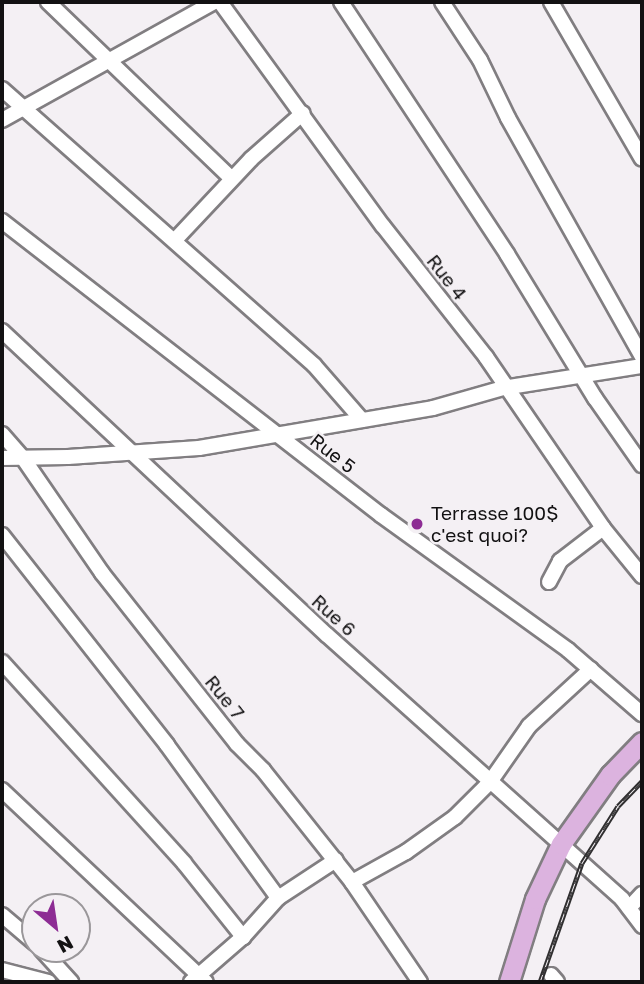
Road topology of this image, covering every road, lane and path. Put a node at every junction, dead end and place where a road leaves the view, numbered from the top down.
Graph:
1 (48, 2) edge
2 (214, 2) edge
3 (220, 2) edge
4 (341, 2) edge
5 (442, 2) edge
6 (551, 2) edge
7 (108, 59) junction
8 (2, 89) edge
9 (23, 106) junction
10 (303, 113) junction
11 (2, 120) edge
12 (642, 159) edge
13 (232, 179) junction
14 (2, 221) edge
15 (176, 240) junction
16 (2, 331) edge
17 (642, 357) edge
18 (642, 366) edge
19 (582, 377) junction
20 (505, 388) junction
21 (362, 420) junction
22 (2, 433) edge
23 (281, 436) junction
24 (132, 454) junction
25 (2, 457) edge
26 (23, 458) junction
27 (642, 465) edge
28 (603, 528) junction
29 (2, 535) edge
30 (637, 559) edge
31 (642, 576) edge
32 (549, 582) dead end
33 (2, 662) edge
34 (592, 669) junction
35 (642, 713) edge
36 (642, 741) edge
37 (490, 782) junction
38 (2, 790) edge
39 (561, 844) junction
40 (336, 860) junction
41 (352, 882) junction
42 (642, 894) edge
43 (278, 898) junction
44 (629, 908) junction
45 (2, 915) edge
46 (642, 926) edge
47 (21, 931) edge
48 (243, 937) junction
49 (54, 963) edge
50 (2, 970) edge
51 (199, 980) edge
52 (48, 982) edge
53 (71, 982) edge
54 (420, 982) edge
55 (509, 982) edge

1 - 7 street
2 - 7 street
3 - 10 street, Rue 4
4 - 19 street
5 - 17 street
6 - 12 street
7 - 9 street
7 - 13 street
8 - 9 street
9 - 11 street
9 - 15 street
10 - 13 street
10 - 20 street, Rue 4
13 - 15 street
14 - 23 street, Rue 5
15 - 21 street
16 - 24 street, Rue 6
18 - 19 street
19 - 20 street
19 - 27 street
20 - 21 street
20 - 28 street, Rue 4
21 - 23 street
22 - 26 street, Rue 7
23 - 24 street
23 - 34 street, Rue 5
24 - 26 street
24 - 37 street, Rue 6
25 - 26 street
26 - 40 street, Rue 7
28 - 30 street, Rue 4
28 - 32 street
29 - 43 street
30 - 31 street, Rue 4
33 - 48 street
34 - 35 street, Rue 5
34 - 37 street
36 - 39 main road
37 - 39 street, Rue 6
37 - 41 street
38 - 51 street
39 - 44 street, Rue 6
39 - 55 main road
40 - 41 street, Rue 7
40 - 43 street
41 - 54 street, Rue 7
42 - 44 street
43 - 48 street
44 - 46 street, Rue 6
45 - 47 street
48 - 51 street
49 - 53 street
50 - 52 street

